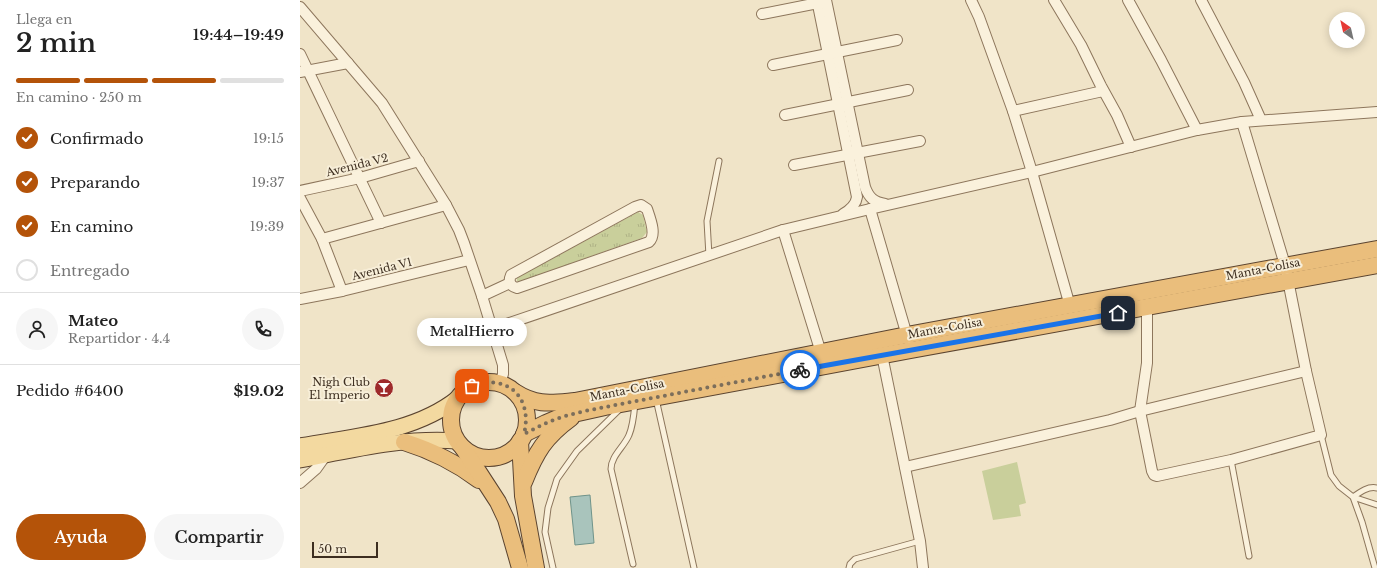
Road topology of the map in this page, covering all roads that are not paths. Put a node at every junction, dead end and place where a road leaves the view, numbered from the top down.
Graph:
1 (971, 0) edge
2 (1054, 0) edge
3 (1128, 0) edge
4 (822, 1) edge
5 (1204, 1) edge
6 (300, 7) edge
7 (762, 14) dead end
8 (897, 40) dead end
9 (833, 53) junction
10 (300, 54) edge
11 (348, 63) junction
12 (774, 65) dead end
13 (304, 71) edge
14 (908, 90) dead end
15 (1104, 91) junction
16 (843, 104) junction
17 (1013, 111) junction
18 (1377, 112) edge
19 (785, 115) dead end
20 (1261, 120) junction
21 (1242, 122) junction
22 (1197, 130) junction
23 (920, 141) dead end
24 (1131, 147) junction
25 (853, 154) junction
26 (419, 160) junction
27 (719, 161) dead end
28 (794, 165) dead end
29 (1032, 172) junction
30 (360, 178) junction
31 (860, 186) junction
32 (300, 191) edge
33 (300, 198) edge
34 (888, 204) junction
35 (446, 205) junction
36 (870, 209) junction
37 (842, 216) junction
38 (382, 223) junction
39 (783, 230) junction
40 (322, 239) junction
41 (1377, 249) edge
42 (709, 256) junction
43 (469, 260) junction
44 (1284, 265) junction
45 (1377, 265) edge
46 (1288, 282) junction
47 (510, 283) junction
48 (1182, 284) junction
49 (342, 291) junction
50 (482, 296) junction
51 (300, 299) edge
52 (1185, 301) junction
53 (1070, 306) junction
54 (1148, 308) junction
55 (492, 329) junction
56 (909, 342) junction
57 (882, 355) junction
58 (823, 359) junction
59 (1306, 371) junction
60 (500, 383) junction
61 (515, 392) junction
62 (458, 398) junction
63 (655, 398) junction
64 (631, 402) junction
65 (1140, 411) junction
66 (578, 413) junction
67 (1321, 435) junction
68 (522, 438) junction
69 (404, 442) junction
70 (459, 444) junction
71 (300, 446) edge
72 (326, 455) junction
73 (300, 460) edge
74 (1231, 460) junction
75 (905, 467) junction
76 (300, 483) edge
77 (487, 486) junction
78 (522, 487) junction
79 (1377, 488) edge
80 (1353, 497) junction
81 (1377, 505) edge
82 (920, 541) junction
83 (1249, 556) dead end
84 (633, 564) dead end
85 (520, 568) edge
86 (536, 568) edge
87 (553, 568) edge
88 (694, 568) edge
89 (849, 568) edge
90 (924, 568) edge
91 (1375, 568) edge

1 - 17 street
2 - 15 street
3 - 22 street
4 - 7 street
4 - 9 street
5 - 20 street
6 - 11 street
8 - 9 street
9 - 12 street
9 - 16 street
10 - 13 street
11 - 13 street
11 - 26 street
13 - 30 street
14 - 16 street
15 - 17 street
15 - 24 street
16 - 19 street
16 - 25 street
17 - 29 street
18 - 20 street
20 - 21 street
21 - 22 street
21 - 44 street
22 - 24 street
23 - 25 street
24 - 29 street
25 - 28 street
25 - 31 street
26 - 30 street, Avenida V2
26 - 35 street
27 - 42 lane
29 - 34 street
29 - 53 street
30 - 32 street, Avenida V2
30 - 38 street
31 - 34 street
31 - 37 street
33 - 40 street
34 - 36 street
35 - 38 street
35 - 43 street
36 - 37 street
36 - 56 street
37 - 39 street
38 - 40 street
39 - 42 street
39 - 58 street
40 - 49 street
41 - 44 highway, Manta-Colisa
42 - 55 street
43 - 49 street, Avenida V1
43 - 50 street
44 - 46 street
44 - 48 highway, Manta-Colisa
45 - 46 highway, Manta-Colisa
46 - 52 highway, Manta-Colisa
46 - 59 street
47 - 47 street
47 - 50 street
48 - 52 highway
48 - 53 highway, Manta-Colisa
49 - 51 street, Avenida V1
50 - 55 street
52 - 54 highway, Manta-Colisa
53 - 56 highway, Manta-Colisa
54 - 56 highway, Manta-Colisa
54 - 65 street
55 - 60 street
56 - 57 highway, Manta-Colisa
56 - 58 highway, Manta-Colisa
57 - 58 highway, Manta-Colisa
57 - 75 street
58 - 61 highway, Manta-Colisa
58 - 63 highway, Manta-Colisa
59 - 65 street
59 - 67 street
60 - 61 highway
60 - 62 highway
61 - 68 highway
62 - 70 highway
62 - 71 main road
63 - 64 highway, Manta-Colisa
63 - 88 lane
64 - 66 highway, Manta-Colisa
64 - 84 lane
64 - 87 lane
65 - 74 street
65 - 75 street
66 - 68 highway, Manta-Colisa
66 - 78 highway
67 - 74 street
67 - 80 lane
68 - 70 highway
68 - 78 highway
69 - 70 main road
69 - 72 main road
69 - 77 highway
70 - 77 highway
72 - 73 main road
72 - 76 street
74 - 83 lane
75 - 82 street
77 - 85 highway
78 - 86 highway
79 - 80 lane
80 - 81 lane
80 - 91 lane
82 - 89 lane
82 - 90 street

